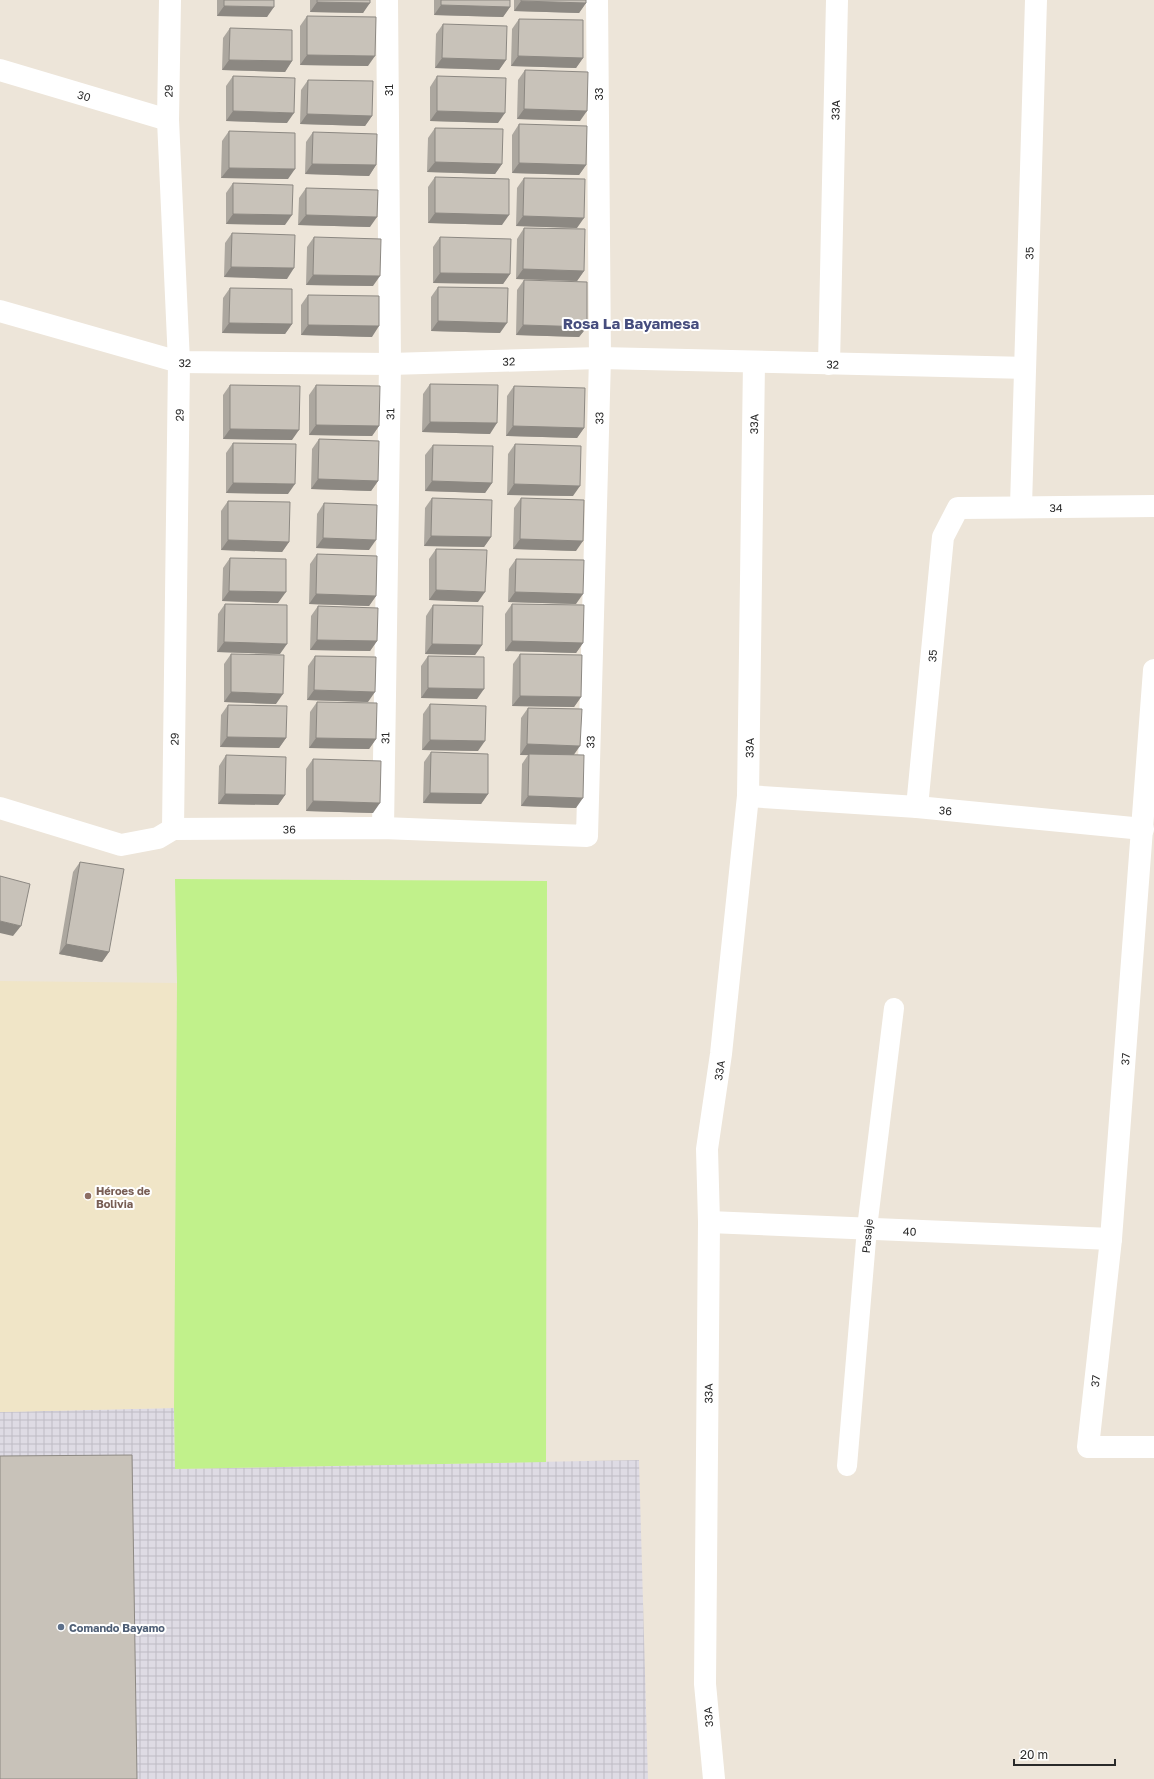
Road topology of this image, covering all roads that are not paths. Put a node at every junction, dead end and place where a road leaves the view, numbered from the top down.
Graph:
1 (170, 0) edge
2 (387, 0) edge
3 (597, 0) edge
4 (837, 0) edge
5 (1036, 0) edge
6 (0, 70) edge
7 (168, 120) junction
8 (0, 311) edge
9 (600, 358) junction
10 (179, 362) junction
11 (754, 362) junction
12 (390, 364) junction
13 (829, 364) junction
14 (1024, 368) junction
15 (1021, 506) junction
16 (1154, 506) edge
17 (958, 508) joint
18 (1154, 670) edge
19 (748, 796) junction
20 (917, 807) junction
21 (0, 808) edge
22 (383, 828) junction
23 (173, 829) junction
24 (1143, 829) junction
25 (586, 836) joint
26 (894, 1008) dead end
27 (709, 1222) junction
28 (867, 1228) junction
29 (1111, 1239) junction
30 (1154, 1447) edge
31 (847, 1466) dead end
32 (714, 1779) edge

1 - 7 street, 29
2 - 12 street, 31
3 - 9 street, 33
4 - 13 street, 33A
5 - 14 street, 35
6 - 7 street, 30
7 - 10 street, 29
8 - 10 street, 32
9 - 11 street, 32
9 - 12 street, 32
9 - 25 street, 33
10 - 12 street, 32
10 - 23 street, 29
11 - 13 street, 32
11 - 19 street, 33A
12 - 22 street, 31
13 - 14 street, 32
14 - 15 street, 35
15 - 16 street, 34
15 - 17 street, 34
17 - 20 street, 35
18 - 24 street, 37
19 - 20 street, 36
19 - 27 street, 33A
20 - 24 street, 36
21 - 23 street, 36
22 - 23 street, 36
22 - 25 street, 36
24 - 29 street, 37
26 - 28 lane, Pasaje
27 - 28 street, 40
27 - 32 street, 33A
28 - 29 street, 40
28 - 31 lane, Pasaje
29 - 30 street, 37

